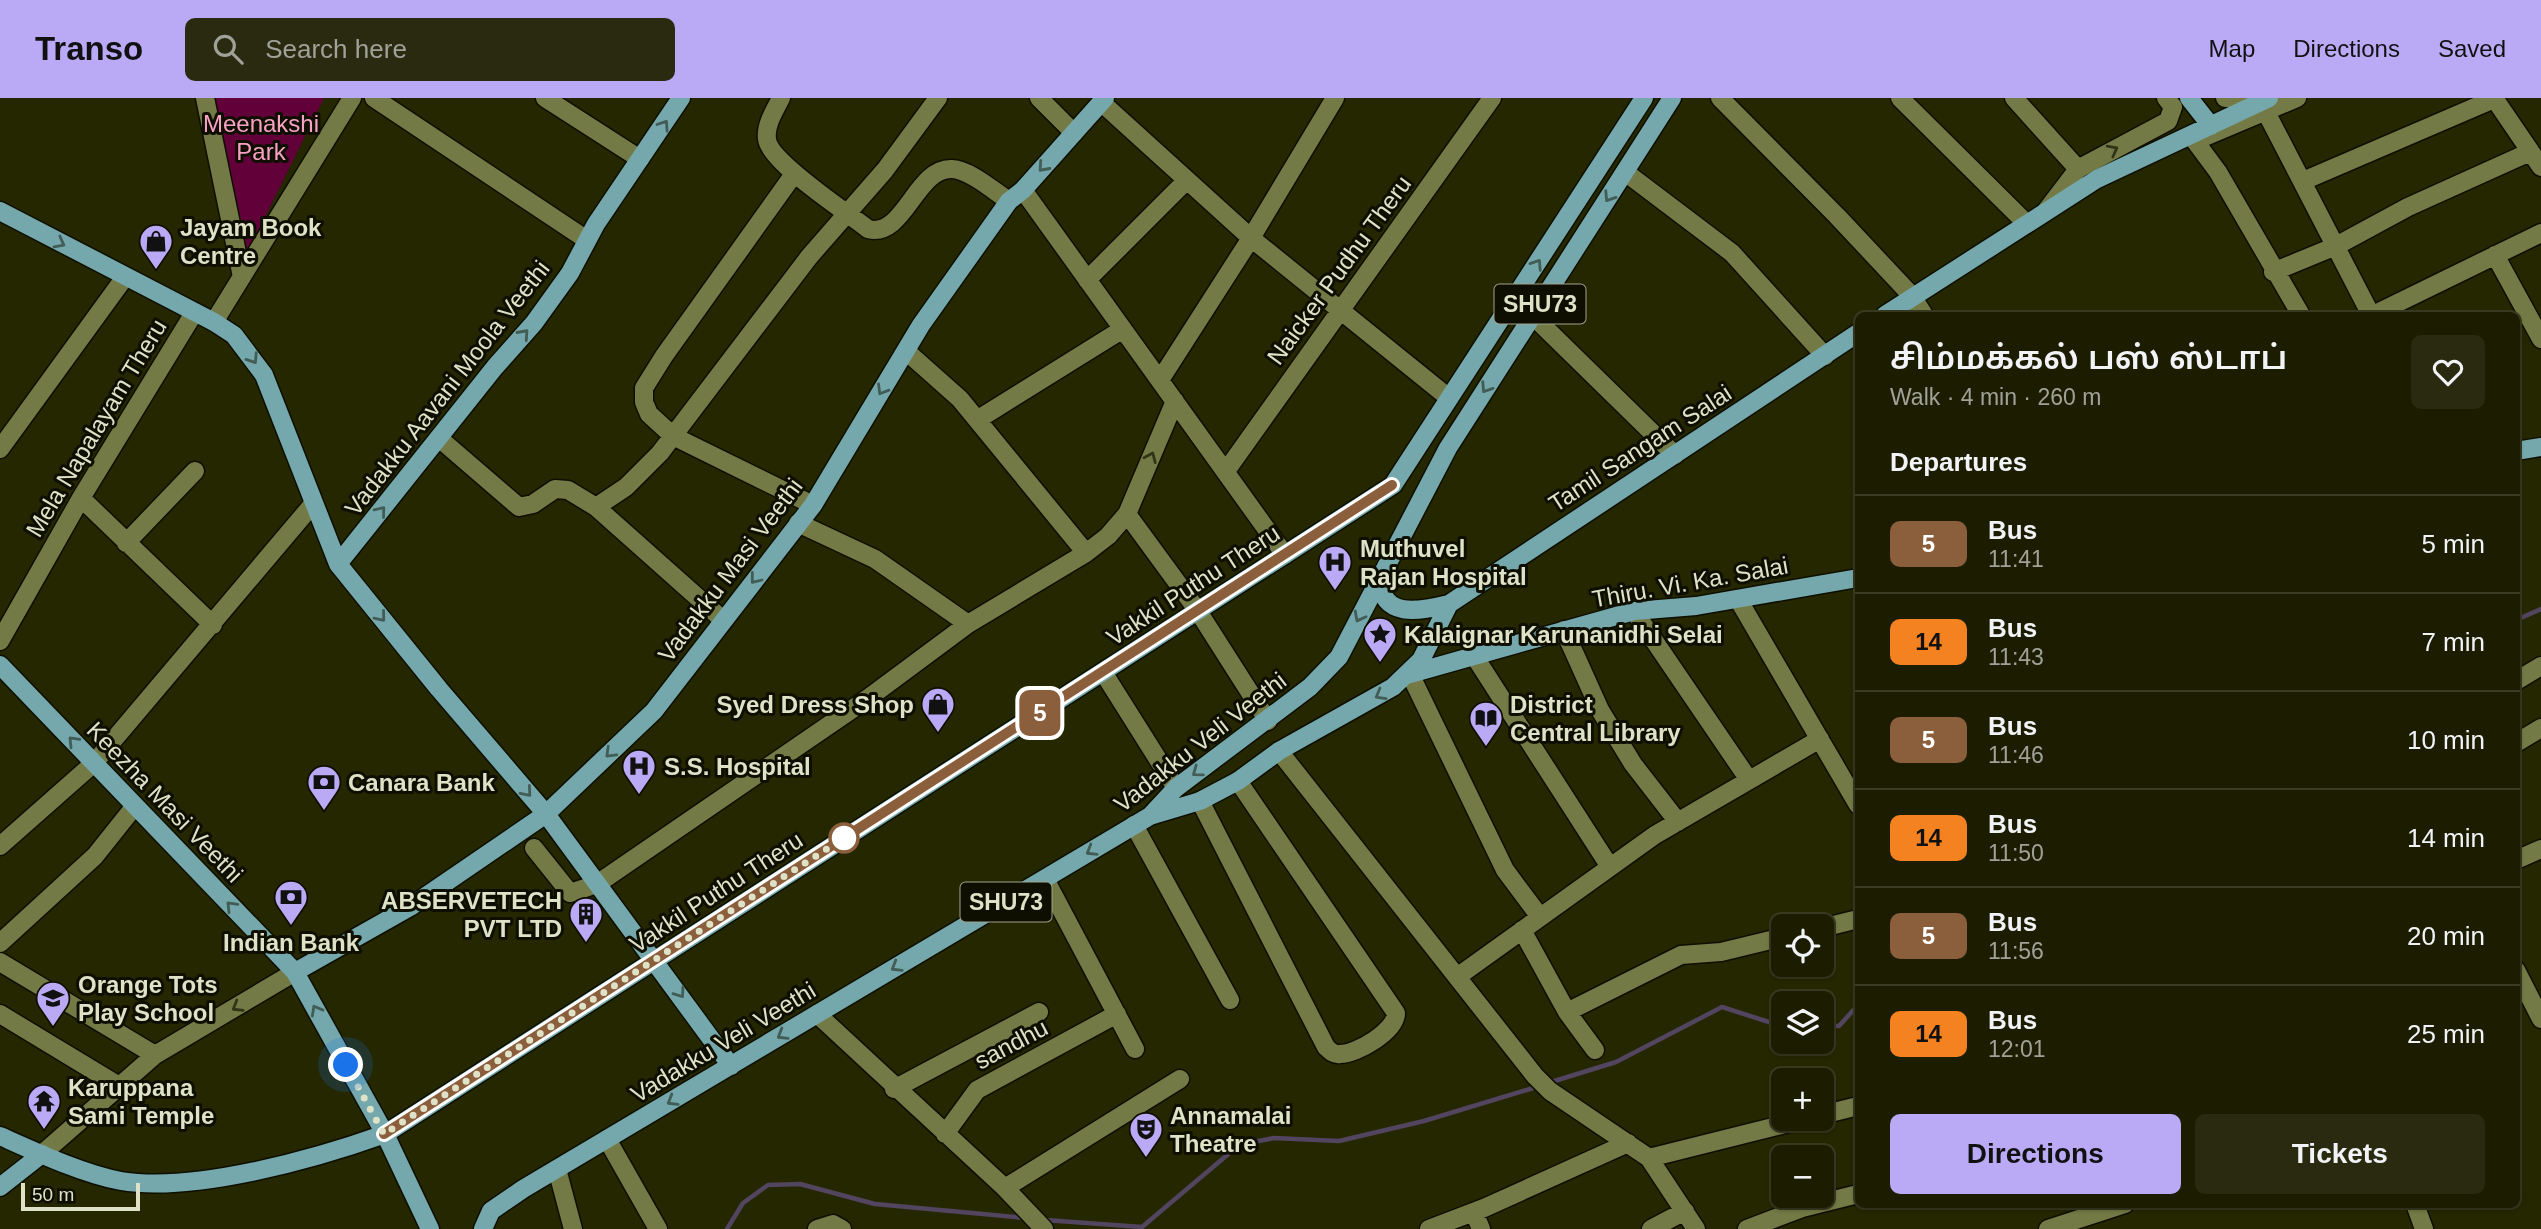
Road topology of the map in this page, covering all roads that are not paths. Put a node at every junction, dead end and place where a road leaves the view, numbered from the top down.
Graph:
1 (205, 98) edge
2 (352, 98) edge
3 (374, 98) edge
4 (545, 98) edge
5 (681, 98) edge
6 (781, 98) edge
7 (938, 98) edge
8 (1039, 98) edge
9 (1335, 98) edge
10 (1492, 98) edge
11 (1644, 98) edge
12 (1672, 98) edge
13 (1720, 98) edge
14 (1900, 98) edge
15 (2014, 98) edge
16 (2166, 98) edge
17 (2189, 98) edge
18 (2225, 98) edge
19 (2239, 98) edge
20 (2297, 98) edge
21 (2494, 98) edge
22 (1103, 100) edge
23 (2268, 105) edge
24 (2211, 126) junction
25 (1074, 133) junction
26 (2530, 152) junction
27 (640, 159) junction
28 (2541, 167) edge
29 (2078, 169) junction
30 (1625, 172) junction
31 (794, 174) junction
32 (1187, 180) junction
33 (2303, 181) junction
34 (1016, 196) junction
35 (0, 211) edge
36 (2046, 211) junction
37 (847, 212) junction
38 (2027, 223) junction
39 (2541, 233) edge
40 (1251, 238) junction
41 (587, 240) junction
42 (2336, 246) junction
43 (2495, 255) junction
44 (2273, 272) junction
45 (125, 277) junction
46 (242, 277) junction
47 (1087, 280) junction
48 (1912, 296) junction
49 (1340, 312) junction
50 (1889, 312) edge
51 (1922, 312) edge
52 (2299, 312) edge
53 (2370, 312) edge
54 (2378, 312) edge
55 (194, 313) junction
56 (1532, 316) junction
57 (214, 322) junction
58 (1123, 329) junction
59 (1855, 335) edge
60 (2541, 338) edge
61 (906, 351) junction
62 (1825, 356) junction
63 (1160, 380) junction
64 (1449, 398) junction
65 (1175, 401) junction
66 (977, 419) junction
67 (673, 436) junction
68 (440, 439) junction
69 (2541, 447) edge
70 (0, 449) edge
71 (2520, 450) edge
72 (1675, 455) junction
73 (194, 471) dead end
74 (1226, 471) junction
75 (1392, 485) junction
76 (81, 498) junction
77 (313, 504) junction
78 (813, 505) junction
79 (596, 507) junction
80 (1413, 513) junction
81 (1127, 514) junction
82 (798, 523) junction
83 (126, 543) junction
84 (1086, 554) junction
85 (1285, 555) junction
86 (338, 564) junction
87 (1380, 577) junction
88 (1855, 579) edge
89 (1738, 599) junction
90 (1449, 604) junction
91 (1198, 611) junction
92 (1634, 611) junction
93 (723, 620) junction
94 (968, 624) junction
95 (214, 625) junction
96 (1564, 630) junction
97 (0, 641) edge
98 (1473, 654) junction
99 (0, 664) edge
100 (2541, 666) edge
101 (1103, 672) junction
102 (1410, 674) junction
103 (2520, 679) edge
104 (1268, 721) junction
105 (2541, 728) edge
106 (1820, 738) junction
107 (2520, 741) edge
108 (1279, 751) junction
109 (94, 762) junction
110 (1749, 780) junction
111 (1238, 781) junction
112 (1176, 788) junction
113 (1855, 800) edge
114 (1200, 801) junction
115 (134, 807) junction
116 (546, 814) junction
117 (1150, 816) junction
118 (1678, 822) junction
119 (1134, 825) junction
120 (0, 846) edge
121 (534, 848) dead end
122 (2541, 849) edge
123 (2520, 858) edge
124 (1610, 867) junction
125 (1045, 879) junction
126 (597, 884) junction
127 (1540, 917) junction
128 (1854, 920) dead end
129 (1834, 925) edge
130 (1522, 930) junction
131 (1771, 940) edge
132 (0, 943) edge
133 (656, 960) junction
134 (0, 962) edge
135 (295, 972) junction
136 (1457, 976) junction
137 (2520, 978) edge
138 (1230, 1000) dead end
139 (1039, 1012) dead end
140 (1567, 1012) junction
141 (0, 1014) edge
142 (817, 1014) junction
143 (1117, 1014) junction
144 (2541, 1019) edge
145 (1135, 1049) dead end
146 (1595, 1050) dead end
147 (155, 1055) junction
148 (731, 1066) junction
149 (1180, 1079) dead end
150 (119, 1086) junction
151 (894, 1088) junction
152 (1855, 1107) edge
153 (1834, 1112) edge
154 (1771, 1128) edge
155 (384, 1134) junction
156 (945, 1134) junction
157 (0, 1136) edge
158 (607, 1139) junction
159 (1628, 1143) junction
160 (42, 1154) junction
161 (1649, 1158) junction
162 (557, 1169) junction
163 (0, 1187) edge
164 (1005, 1188) junction
165 (1855, 1195) edge
166 (2113, 1208) edge
167 (2416, 1208) edge
168 (1685, 1211) junction
169 (1477, 1221) edge
170 (426, 1225) edge
171 (483, 1229) edge
172 (573, 1229) edge
173 (659, 1229) edge
174 (817, 1229) edge
175 (842, 1229) edge
176 (1044, 1229) edge
177 (1429, 1229) edge
178 (1651, 1229) edge
179 (1696, 1229) edge
180 (1748, 1229) edge
181 (2048, 1229) edge
182 (2424, 1229) edge

1 - 46 street
2 - 46 street
3 - 41 street
4 - 27 street
27 -> 5 main road, Vadakku Aavani Moola Veethi
6 - 31 street
7 - 37 street
8 - 25 street
9 - 40 street
10 - 49 street, Naicker Pudhu Theru
64 -> 11 main road, SHU73
12 - 30 main road, Vadakku Veli Veethi / SHU73
13 - 48 street
14 - 38 street
15 - 29 street
29 -> 16 street
17 - 24 main road
18 - 19 street
20 - 23 street
21 - 26 street
21 - 33 street
22 - 25 main road, Vadakku Masi Veethi
22 - 32 street
23 - 24 main road
23 - 33 street
23 - 44 street
24 - 36 main road
25 -> 34 main road, Vadakku Masi Veethi
26 - 28 street
26 - 42 street
27 - 41 main road, Vadakku Aavani Moola Veethi
29 - 36 street
30 -> 56 main road, Vadakku Veli Veethi / SHU73
30 - 62 street
31 - 37 street
31 - 67 street
32 - 40 street
32 - 47 street
33 - 42 street
34 - 37 street
34 - 47 street
34 - 61 main road, Vadakku Masi Veethi
35 -> 45 main road
36 - 38 main road
37 - 67 street
38 - 48 main road
39 - 43 street
40 - 49 street
40 - 63 street
68 -> 41 main road, Vadakku Aavani Moola Veethi
42 - 44 street
42 - 53 street
43 - 54 street
43 - 60 street
44 - 52 street
45 - 55 main road
45 - 70 street
46 - 57 street
47 - 58 street
48 - 50 main road
48 - 51 street
49 - 64 street
49 - 74 street, Naicker Pudhu Theru
55 - 57 main road
55 - 76 street, Mela Napalayam Theru
56 - 72 street
56 -> 80 main road, Vadakku Veli Veethi / SHU73
57 -> 77 main road
58 - 63 street
58 - 66 street
59 - 62 main road, Tamil Sangam Salai
61 - 66 street
61 -> 78 main road, Vadakku Masi Veethi
62 - 72 main road, Tamil Sangam Salai
63 - 65 street
64 - 75 main road, SHU73
65 - 74 street
81 -> 65 street
66 - 84 street
67 - 78 street
67 - 79 street
68 - 79 street
86 -> 68 main road, Vadakku Aavani Moola Veethi
69 - 71 main road
72 - 90 main road, Tamil Sangam Salai
73 - 83 street
74 - 85 street
75 - 80 main road
75 - 85 main road, Vakkil Puthu Theru
76 - 83 street
76 - 97 street, Mela Napalayam Theru
77 - 86 main road
77 - 95 street
78 - 82 main road, Vadakku Masi Veethi
79 - 93 street
80 - 87 main road, Vadakku Veli Veethi / SHU73
81 - 84 street
81 - 91 street
82 -> 93 main road, Vadakku Masi Veethi
82 - 94 street
83 - 95 street
84 - 94 street
85 - 91 main road, Vakkil Puthu Theru
86 -> 116 main road
87 - 90 main road
87 -> 104 main road, Vadakku Veli Veethi / SHU73
88 - 89 main road, Thiru. Vi. Ka. Salai
89 - 92 main road, Thiru. Vi. Ka. Salai
89 - 106 street
90 - 102 main road
91 - 101 main road, Vakkil Puthu Theru
91 - 104 street
92 - 96 main road, Thiru. Vi. Ka. Salai
92 - 110 street
93 -> 116 main road, Vadakku Masi Veethi
94 - 126 street
95 - 109 street
96 - 98 main road, Thiru. Vi. Ka. Salai
96 - 118 street
98 - 102 main road, Thiru. Vi. Ka. Salai
98 - 124 street
109 -> 99 main road, Keezha Masi Veethi
100 - 103 street
101 - 112 street
101 - 133 main road, Vakkil Puthu Theru
102 -> 108 main road
102 - 127 street
104 -> 112 main road, Vadakku Veli Veethi / SHU73
105 - 107 street
106 - 110 street
106 - 113 street
108 - 111 main road
108 - 136 street
109 - 115 main road, Keezha Masi Veethi
109 - 120 street
110 - 118 street
111 - 114 main road
111 - 114 street
112 - 117 main road, Vadakku Veli Veethi / SHU73
114 - 117 main road
115 - 132 street
135 -> 115 main road, Keezha Masi Veethi
116 - 126 main road
116 - 135 main road, Vadakku Masi Veethi
117 - 119 main road, Vadakku Veli Veethi / SHU73
118 - 124 street
119 -> 125 main road, Vadakku Veli Veethi / SHU73
119 - 138 street
121 - 126 street
122 - 123 street
124 - 127 street
125 -> 142 main road, Vadakku Veli Veethi / SHU73
125 - 143 street
126 - 133 main road
127 - 130 street
128 - 129 street
130 - 136 street
130 - 140 street
131 - 140 street
133 -> 148 main road
133 - 155 main road, Vakkil Puthu Theru
134 - 147 street
135 -> 147 street
155 -> 135 main road, Keezha Masi Veethi
136 - 159 street
137 - 144 street
139 - 151 street
140 - 146 street
141 - 150 street
142 -> 148 main road, Vadakku Veli Veethi / SHU73
142 - 151 street
143 - 145 street
143 - 156 street, sandhu
147 - 150 street
148 -> 158 main road, Vadakku Veli Veethi / SHU73
149 - 164 street
150 - 160 street
151 - 156 street
152 - 153 street
154 - 161 street
155 - 160 main road, Vakkil Puthu Theru
155 - 170 main road, Keezha Masi Veethi
156 - 164 street
157 - 160 main road, Vakkil Puthu Theru
158 - 162 main road, Vadakku Veli Veethi / SHU73
158 - 173 street
159 - 161 street
159 - 169 street
160 - 163 main road
161 - 168 street
162 - 171 main road, Vadakku Veli Veethi / SHU73
162 - 172 street
164 - 176 street
165 - 180 street
166 - 181 street
167 - 182 street
168 - 178 street
168 - 179 street
169 - 177 street
174 - 175 street

